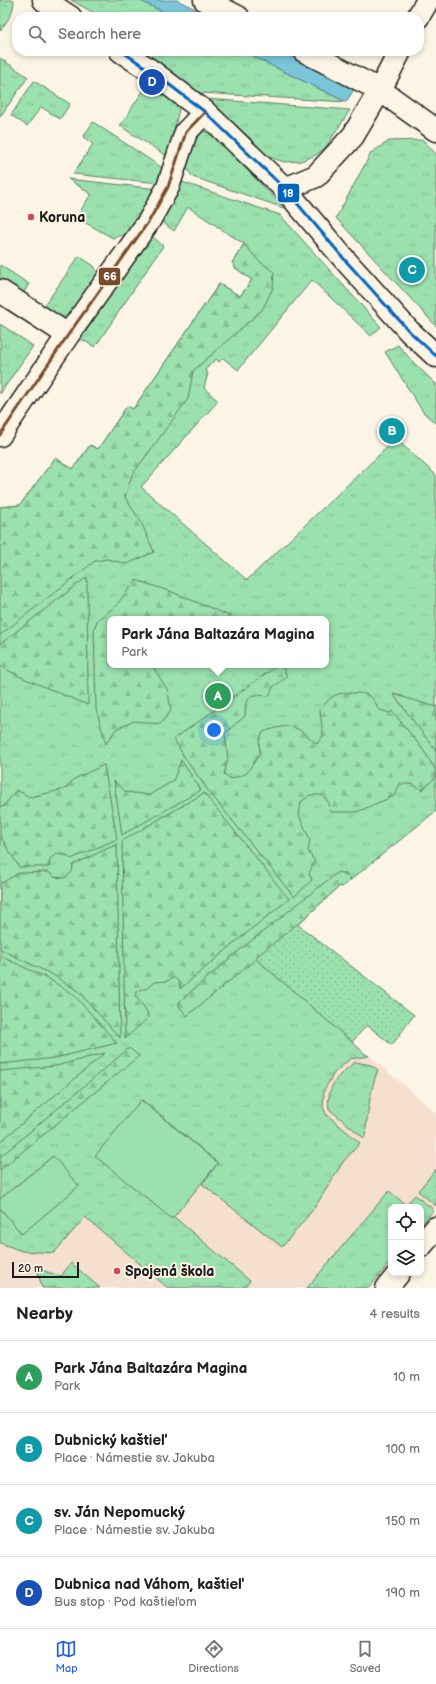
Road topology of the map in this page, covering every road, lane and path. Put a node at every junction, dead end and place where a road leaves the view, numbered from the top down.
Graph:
1 (44, 0) edge
2 (205, 0) edge
3 (428, 0) edge
4 (62, 12) edge
5 (228, 12) edge
6 (421, 12) edge
7 (128, 56) edge
8 (314, 56) edge
9 (397, 56) edge
10 (380, 90) junction
11 (205, 112) junction
12 (436, 130) edge
13 (285, 189) junction
14 (0, 290) edge
15 (68, 335) junction
16 (436, 356) edge
17 (0, 436) edge
18 (436, 1228) edge
19 (424, 1242) edge
20 (397, 1276) edge
21 (387, 1288) edge

1 - 4 street
2 - 5 street
3 - 6 street
7 - 11 street
8 - 10 street
9 - 10 street
10 - 12 street
10 - 13 street
11 - 13 street
11 - 15 street
13 - 16 street
14 - 15 street
15 - 17 street
18 - 19 street
20 - 21 street

